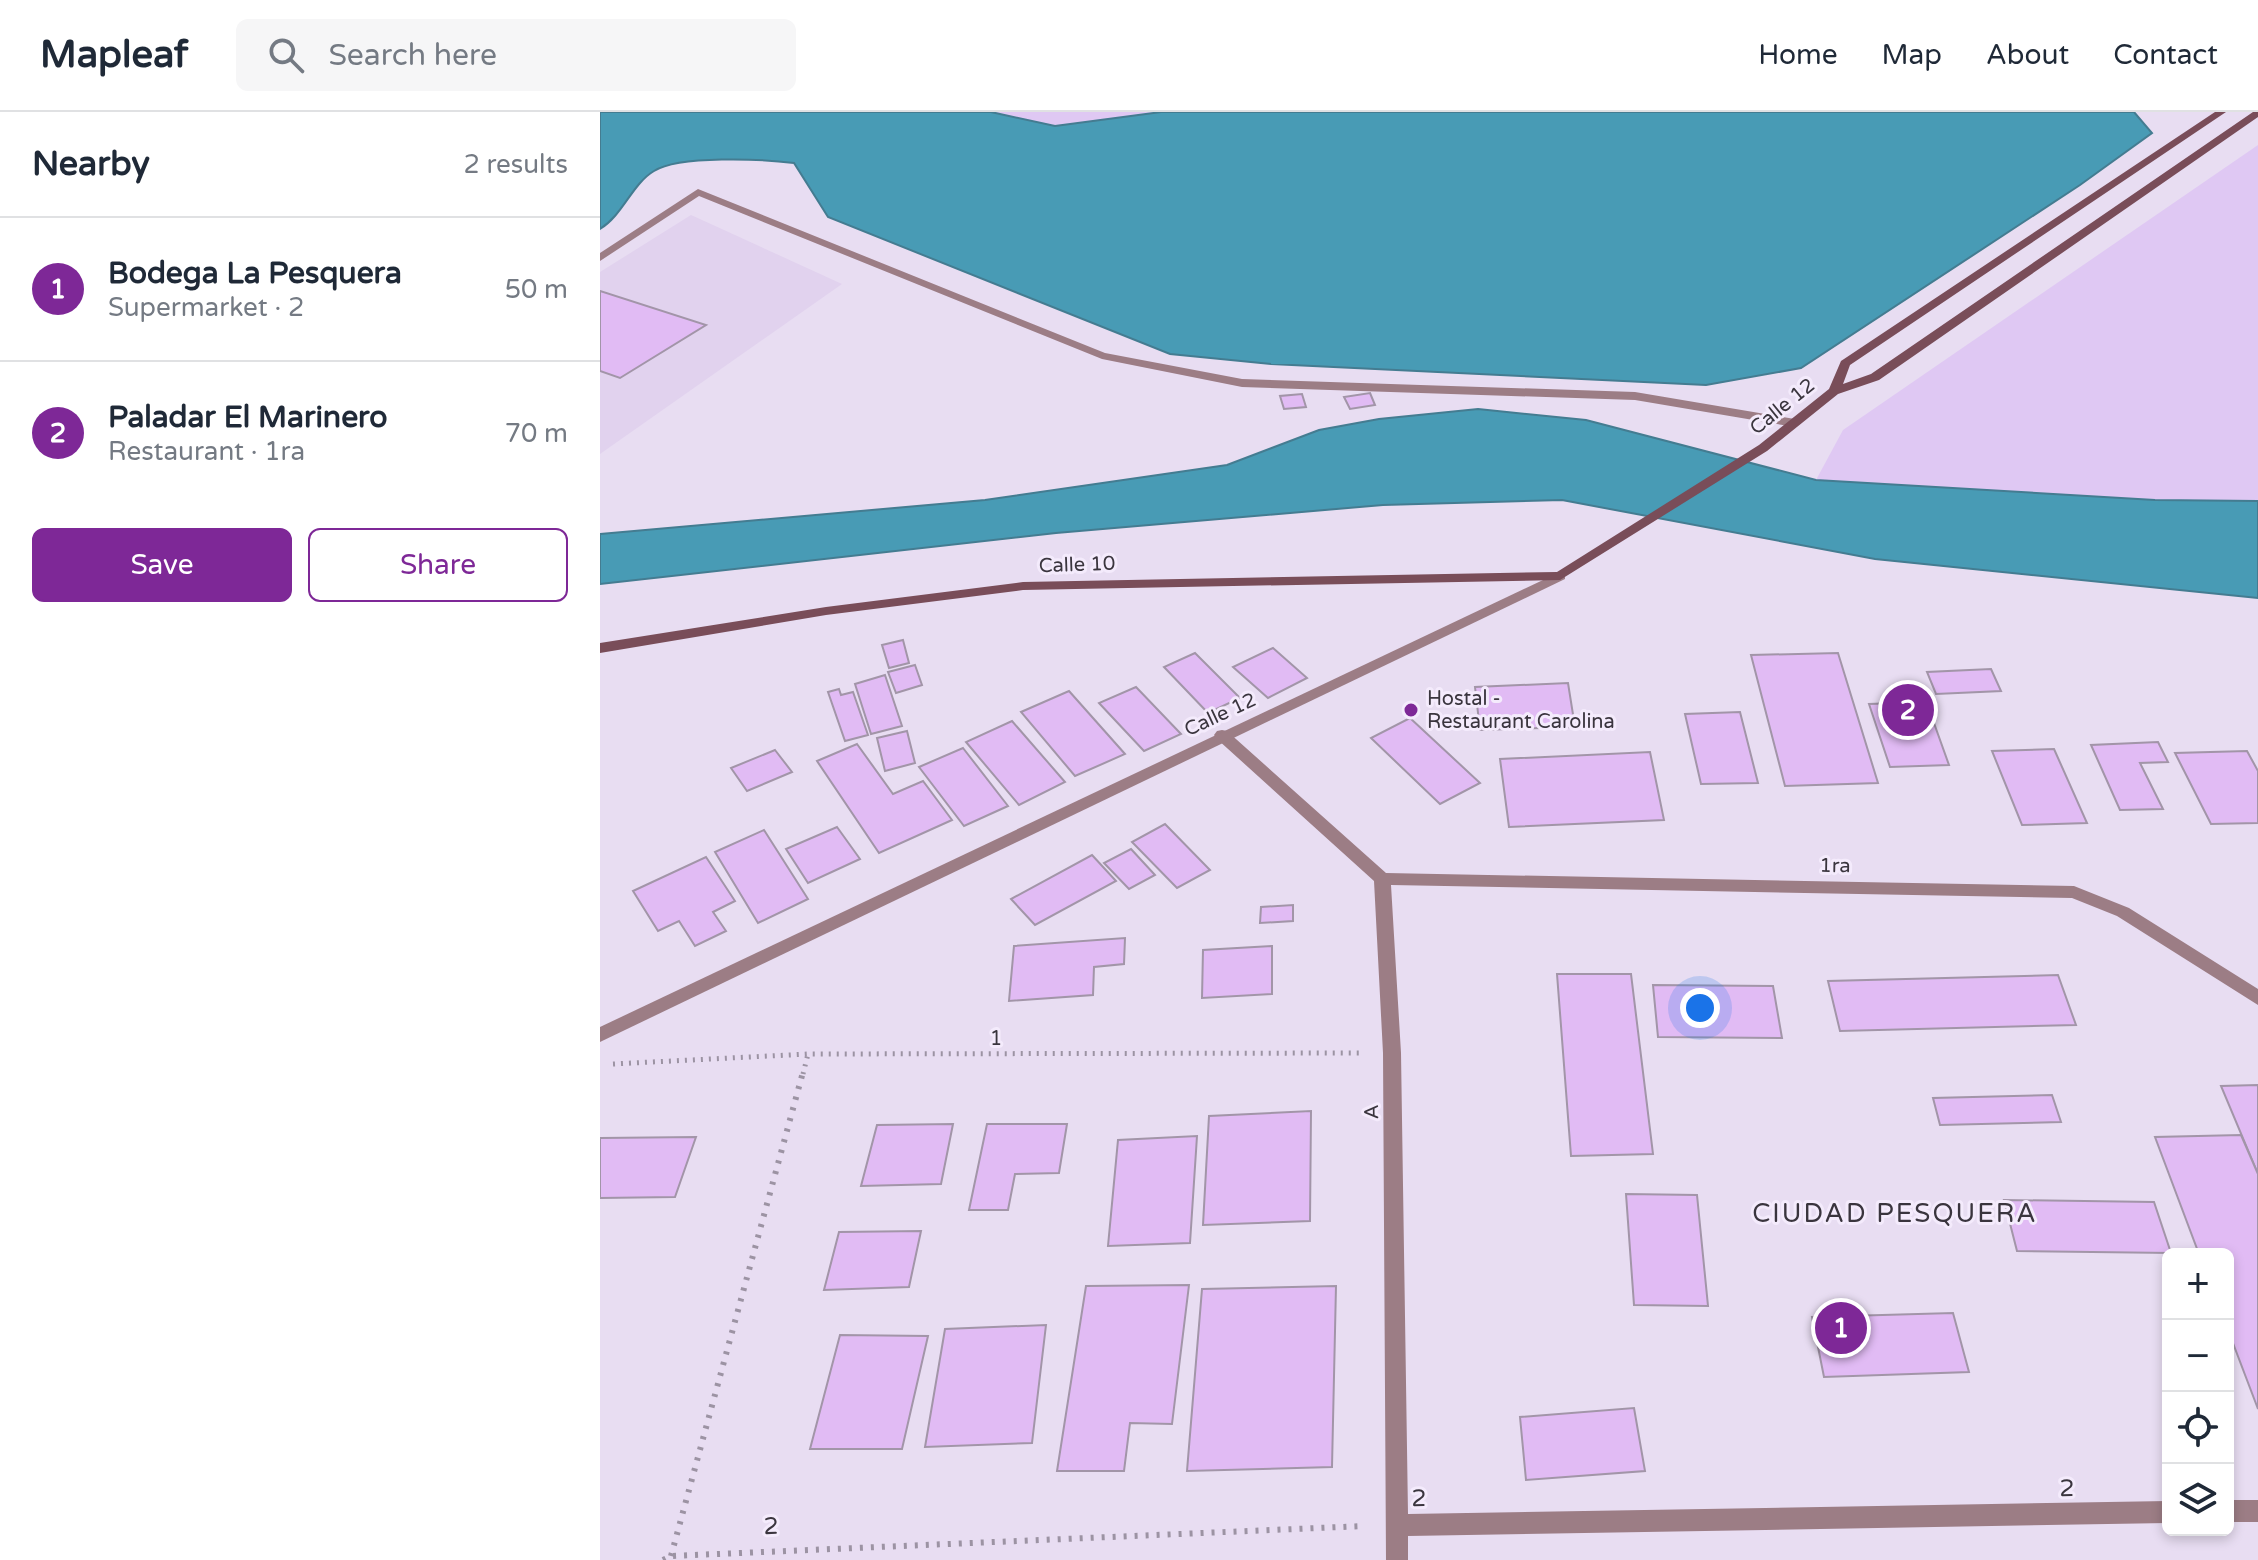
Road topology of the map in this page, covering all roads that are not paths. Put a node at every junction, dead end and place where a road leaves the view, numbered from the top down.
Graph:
1 (2221, 112) edge
2 (2258, 113) edge
3 (600, 258) edge
4 (1834, 391) junction
5 (1795, 423) junction
6 (1560, 576) junction
7 (600, 648) edge
8 (1222, 735) junction
9 (1382, 879) junction
10 (2258, 998) edge
11 (600, 1035) edge
12 (2234, 1511) edge
13 (2258, 1511) edge
14 (2162, 1512) edge
15 (1397, 1525) junction
16 (1397, 1560) edge

1 - 4 main road, Calle 12
2 - 4 main road, Calle 12
3 - 5 street
4 - 5 main road, Calle 12
5 - 6 main road, Calle 12
6 - 7 main road, Calle 10
6 - 8 street, Calle 12
8 - 9 street
8 - 11 street, Calle 12
9 - 10 street, 1ra
9 - 15 street, A
12 - 13 street
14 - 15 street, 2
15 - 16 street, A

